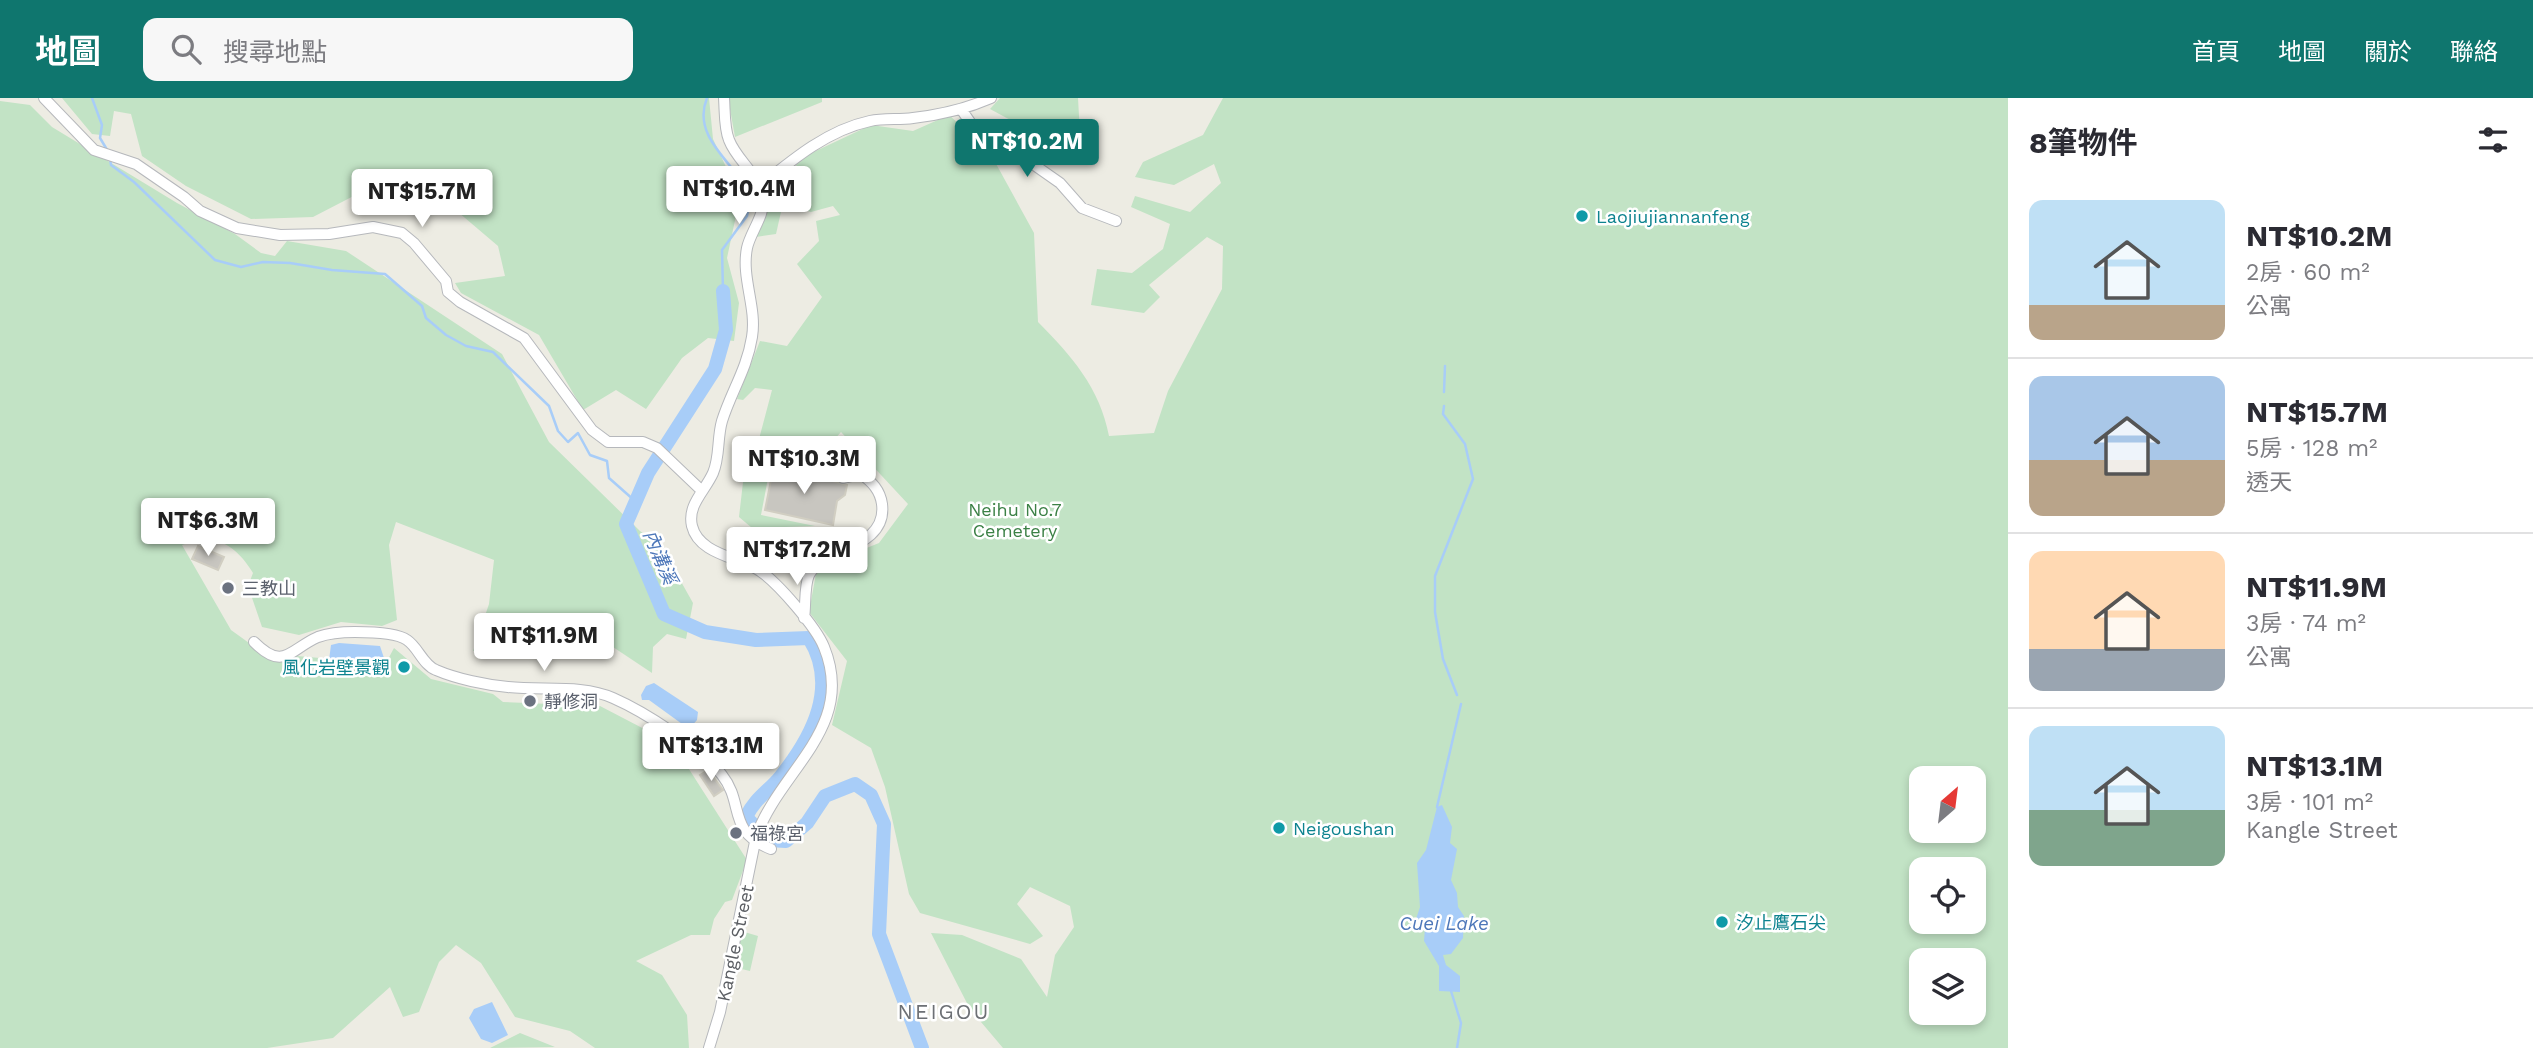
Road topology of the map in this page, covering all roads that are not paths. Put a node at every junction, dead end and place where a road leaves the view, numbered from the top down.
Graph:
1 (44, 98) edge
2 (724, 98) edge
3 (990, 98) edge
4 (961, 109) junction
5 (760, 186) junction
6 (1115, 221) dead end
7 (843, 478) dead end
8 (701, 490) junction
9 (804, 618) junction
10 (254, 642) dead end
11 (756, 840) junction
12 (771, 849) dead end
13 (709, 1048) edge

1 - 8 street
2 - 5 street
3 - 4 street
4 - 5 street
4 - 6 street
5 - 8 street
7 - 9 street
8 - 9 street
9 - 11 street, Kangle Street
10 - 11 street
11 - 12 street
11 - 13 street, Kangle Street

